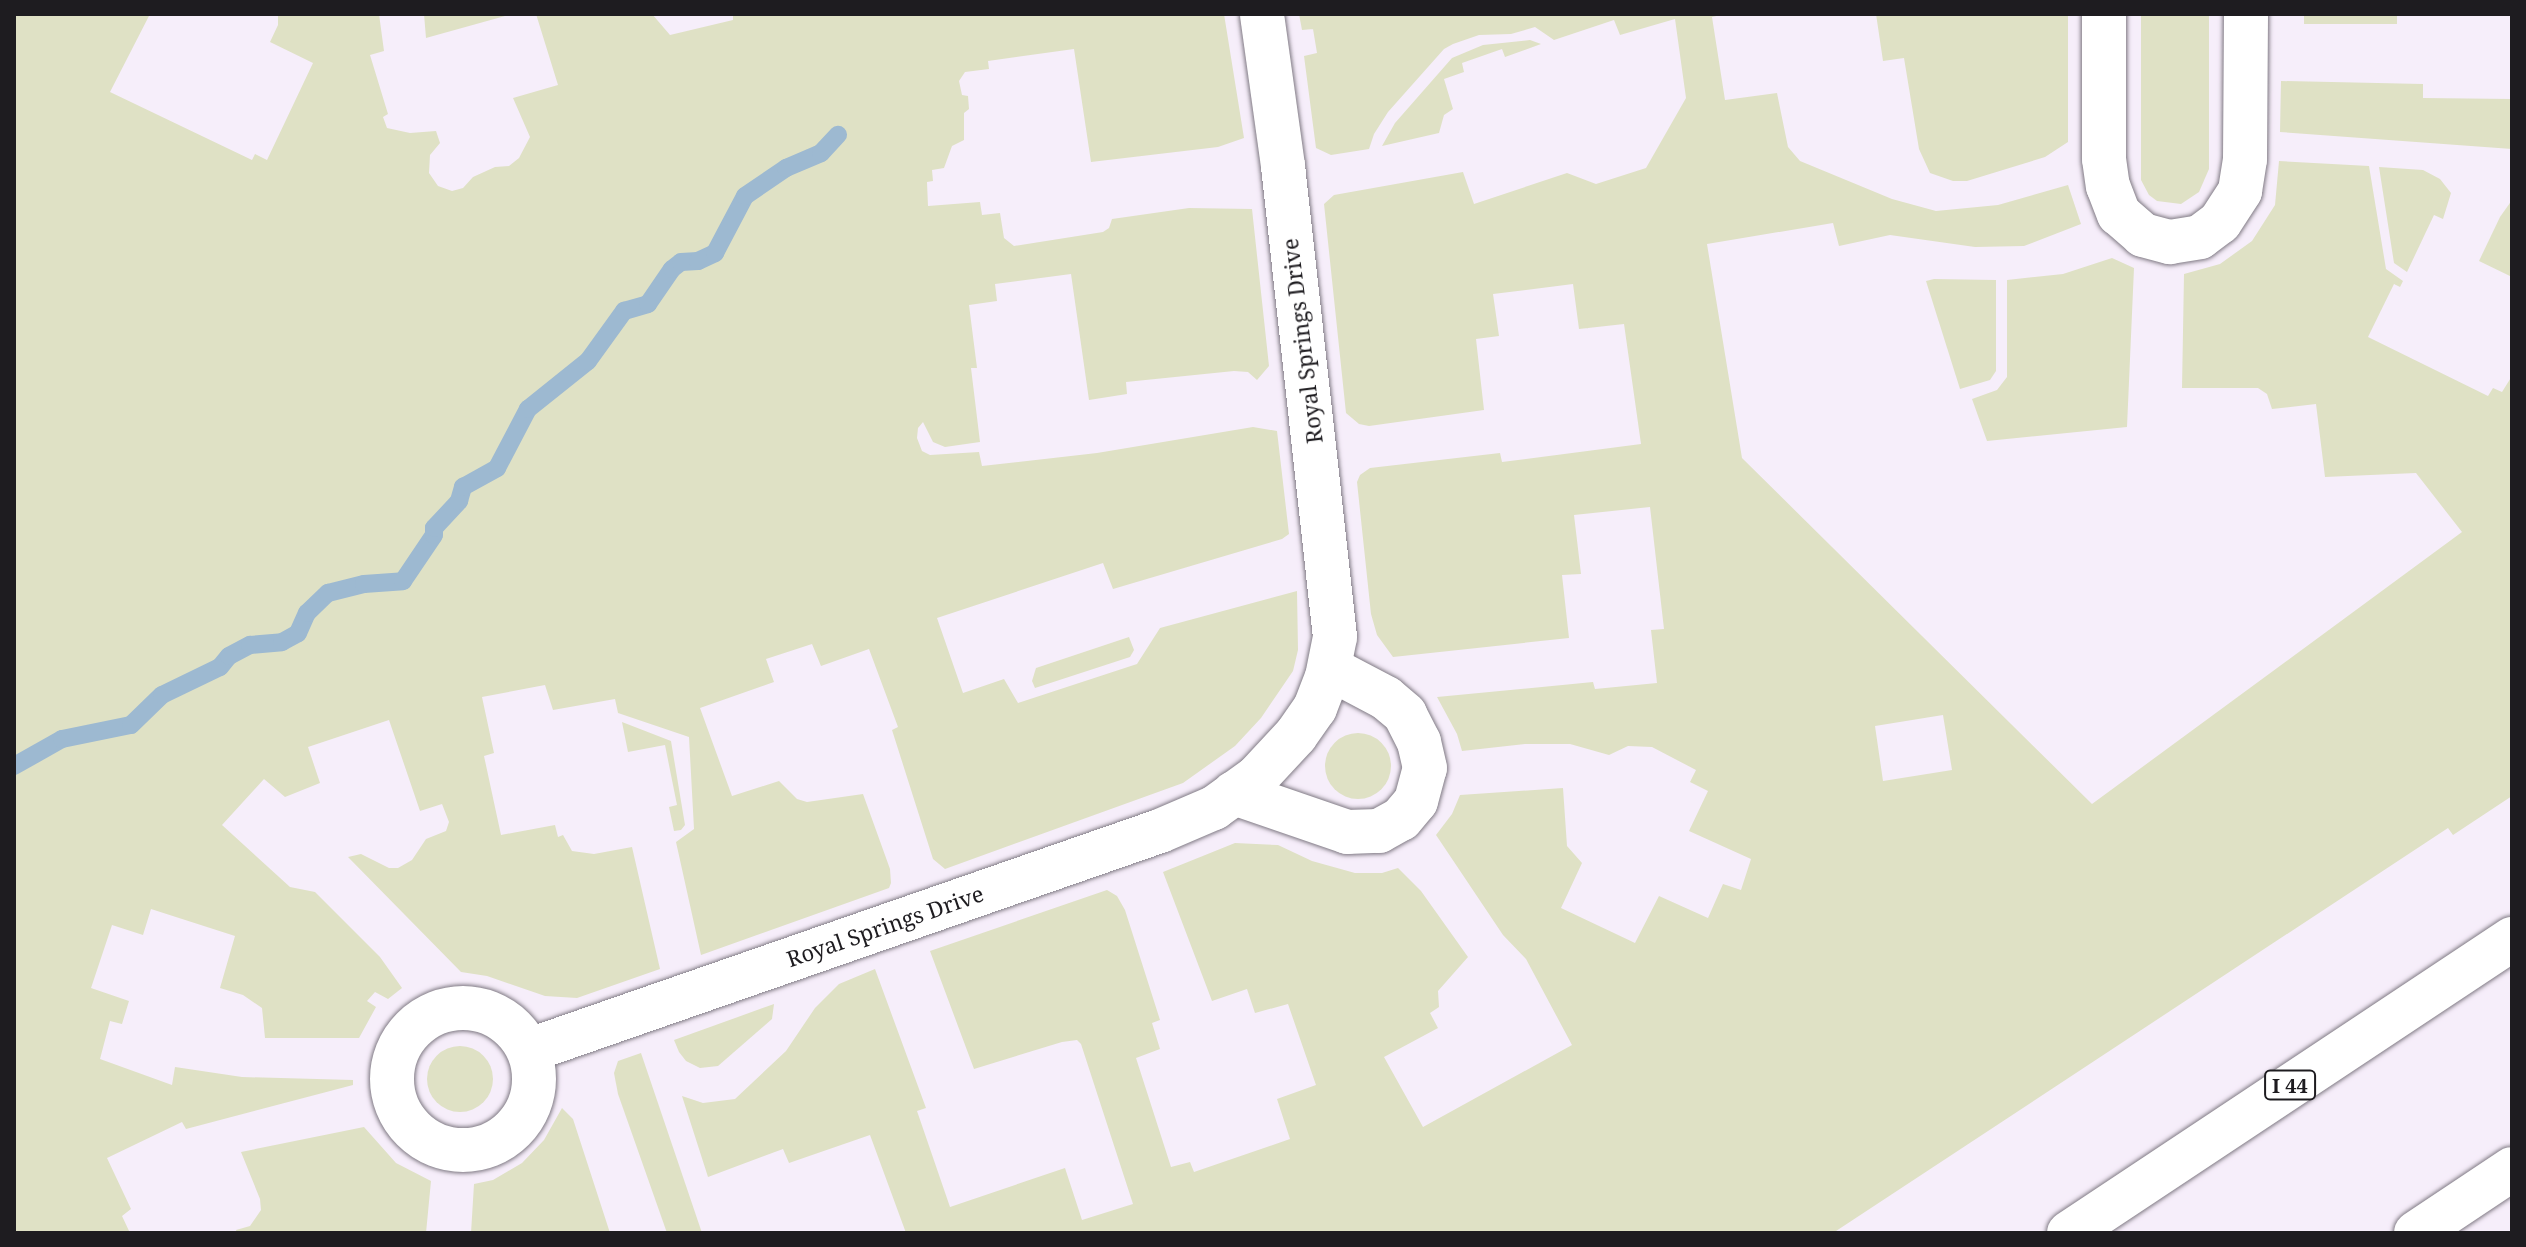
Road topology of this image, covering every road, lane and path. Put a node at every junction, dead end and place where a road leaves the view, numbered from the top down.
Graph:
1 (1262, 14) edge
2 (2104, 14) edge
3 (2246, 14) edge
4 (1329, 668) junction
5 (1234, 793) junction
6 (2512, 939) edge
7 (530, 1050) dead end
8 (2512, 1169) edge
9 (2069, 1233) edge
10 (2416, 1233) edge

1 - 4 main road, Royal Springs Drive
2 - 3 main road
4 - 5 main road, Royal Springs Drive
4 - 5 main road
5 - 7 main road, Royal Springs Drive
6 - 9 main road, I 44
8 - 10 main road

